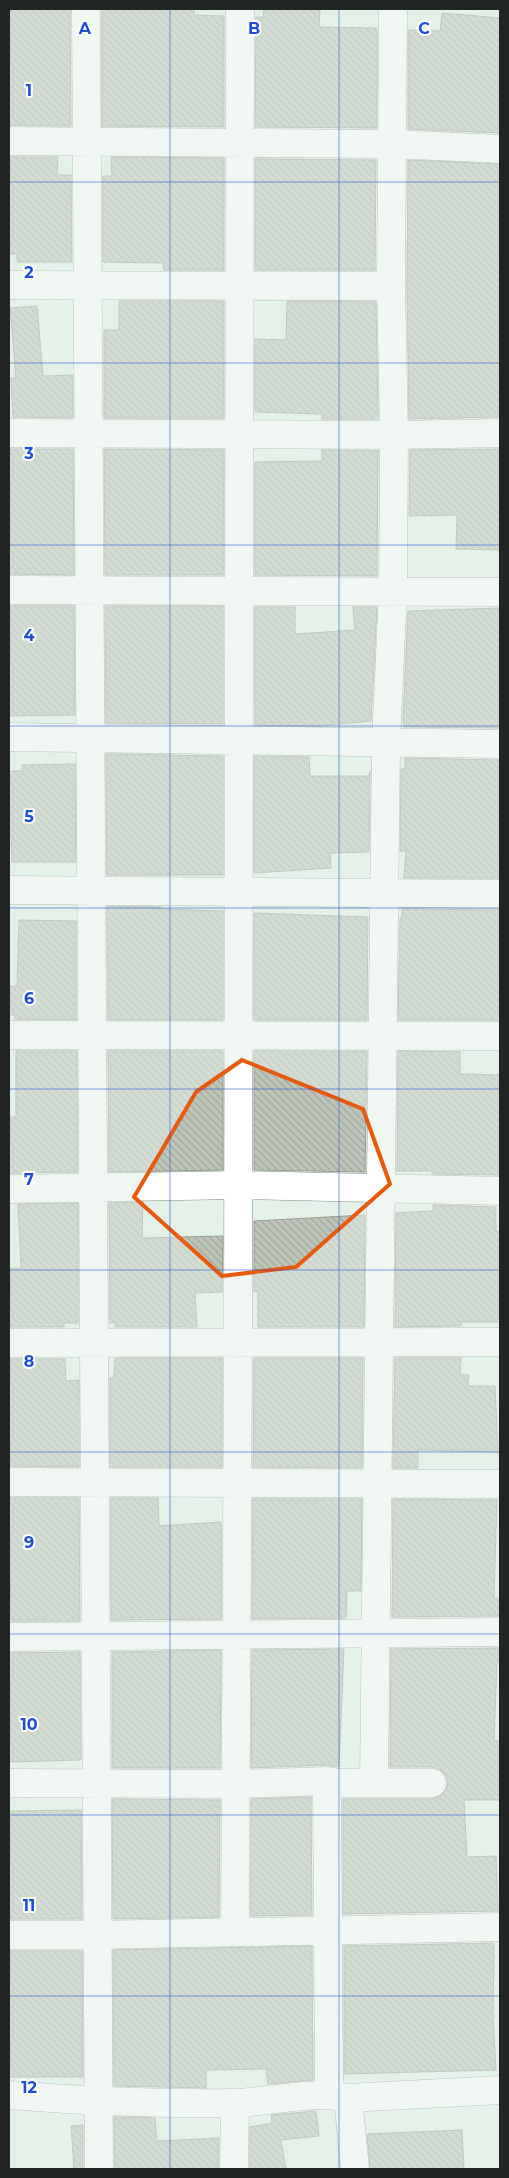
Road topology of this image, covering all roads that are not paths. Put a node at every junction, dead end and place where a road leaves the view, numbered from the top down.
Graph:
1 (86, 9) edge
2 (240, 9) edge
3 (393, 9) edge
4 (9, 141) edge
5 (87, 142) junction
6 (240, 143) junction
7 (392, 144) junction
8 (500, 148) edge
9 (9, 285) edge
10 (88, 285) junction
11 (240, 286) junction
12 (392, 286) junction
13 (9, 433) edge
14 (89, 433) junction
15 (240, 433) junction
16 (500, 433) edge
17 (394, 435) junction
18 (9, 590) edge
19 (393, 590) junction
20 (90, 591) junction
21 (239, 592) junction
22 (500, 592) edge
23 (9, 737) edge
24 (90, 738) junction
25 (239, 741) junction
26 (386, 742) junction
27 (500, 744) edge
28 (9, 890) edge
29 (91, 890) junction
30 (238, 892) junction
31 (384, 893) junction
32 (500, 894) edge
33 (9, 1035) edge
34 (92, 1036) junction
35 (238, 1036) junction
36 (383, 1036) junction
37 (500, 1036) edge
38 (238, 1184) junction
39 (381, 1188) junction
40 (92, 1189) junction
41 (9, 1190) edge
42 (500, 1191) edge
43 (500, 1342) edge
44 (9, 1343) edge
45 (94, 1343) junction
46 (238, 1343) junction
47 (379, 1343) junction
48 (9, 1482) edge
49 (95, 1483) junction
50 (236, 1483) junction
51 (377, 1484) junction
52 (500, 1484) edge
53 (500, 1632) edge
54 (376, 1634) junction
55 (9, 1636) edge
56 (95, 1636) junction
57 (236, 1636) junction
58 (327, 1781) junction
59 (9, 1783) edge
60 (96, 1783) junction
61 (374, 1783) junction
62 (432, 1783) dead end
63 (236, 1784) junction
64 (500, 1927) edge
65 (328, 1930) junction
66 (235, 1932) junction
67 (9, 1935) edge
68 (97, 1935) junction
69 (500, 2090) edge
70 (9, 2095) edge
71 (339, 2096) junction
72 (98, 2102) junction
73 (236, 2103) junction
74 (98, 2169) edge
75 (234, 2169) edge
76 (355, 2169) edge

1 - 5 street
2 - 6 street
3 - 7 street
4 - 5 street
5 - 6 street
5 - 10 street
6 - 7 street
6 - 11 street
7 - 8 street
7 - 12 street
9 - 10 street
10 - 11 street
10 - 14 street
11 - 12 street
11 - 15 street
12 - 17 street
13 - 14 street
14 - 15 street
14 - 20 street
15 - 17 street
15 - 21 street
16 - 17 street
17 - 19 street
18 - 20 street
19 - 21 street
19 - 22 street
19 - 26 street
20 - 21 street
20 - 24 street
21 - 25 street
23 - 24 street
24 - 25 street
24 - 29 street
25 - 26 street
25 - 30 street
26 - 27 street
26 - 31 street
28 - 29 street
29 - 30 street
29 - 34 street
30 - 31 street
30 - 35 street
31 - 32 street
31 - 36 street
33 - 34 street
34 - 35 street
34 - 40 street
35 - 36 street
35 - 38 street
36 - 37 street
36 - 39 street
38 - 39 street
38 - 40 street
38 - 46 street
39 - 42 street
39 - 47 street
40 - 41 street
40 - 45 street
43 - 47 street
44 - 45 street
45 - 46 street
45 - 49 street
46 - 47 street
46 - 50 street
47 - 51 street
48 - 49 street
49 - 50 street
49 - 56 street
50 - 51 street
50 - 57 street
51 - 52 street
51 - 54 street
53 - 54 street
54 - 57 street
54 - 61 street
55 - 56 street
56 - 57 street
56 - 60 street
57 - 63 street
58 - 61 street
58 - 63 street
58 - 65 street
59 - 60 street
60 - 63 street
60 - 68 street
61 - 62 street
63 - 66 street
64 - 65 street
65 - 66 street
65 - 71 street
66 - 68 street
67 - 68 street
68 - 72 street
69 - 71 street
70 - 72 street
71 - 73 street
71 - 76 street
72 - 73 street
72 - 74 street
73 - 75 street

